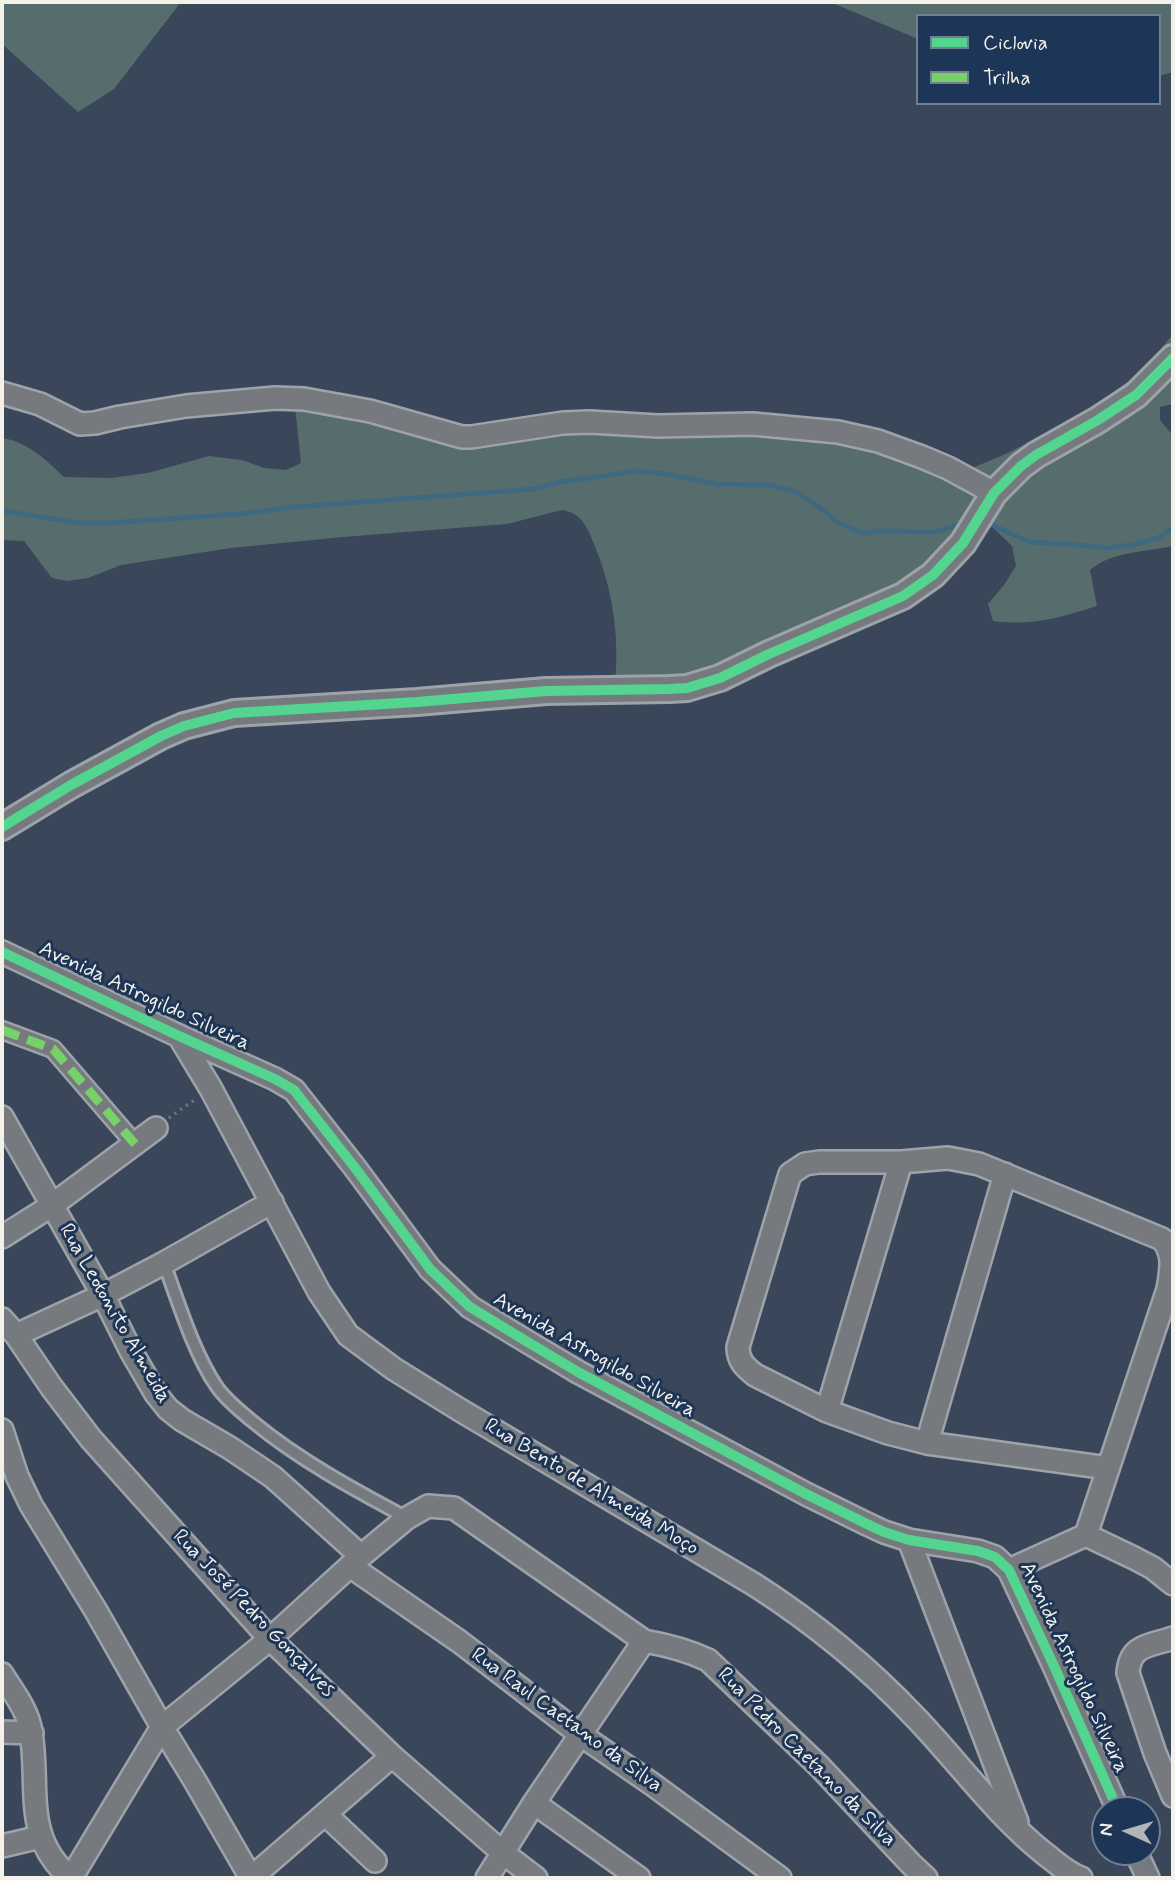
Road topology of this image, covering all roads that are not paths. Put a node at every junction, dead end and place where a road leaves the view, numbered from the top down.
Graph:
1 (1173, 358) edge
2 (2, 393) edge
3 (994, 493) junction
4 (2, 827) edge
5 (2, 952) edge
6 (2, 1030) edge
7 (179, 1037) junction
8 (2, 1117) edge
9 (156, 1128) road end
10 (135, 1144) junction
11 (901, 1161) junction
12 (1005, 1174) junction
13 (272, 1202) junction
14 (51, 1206) junction
15 (2, 1237) edge
16 (164, 1263) junction
17 (103, 1294) junction
18 (9, 1327) edge
19 (827, 1411) junction
20 (2, 1430) edge
21 (927, 1443) junction
22 (1108, 1468) junction
23 (407, 1518) junction
24 (1086, 1535) junction
25 (909, 1540) junction
26 (356, 1561) junction
27 (1009, 1570) junction
28 (1173, 1584) edge
29 (1173, 1638) edge
30 (270, 1639) junction
31 (644, 1641) junction
32 (2, 1674) edge
33 (162, 1727) junction
34 (2, 1732) edge
35 (32, 1733) junction
36 (581, 1735) junction
37 (1164, 1749) edge
38 (391, 1756) junction
39 (1112, 1796) edge
40 (1173, 1796) edge
41 (534, 1803) junction
42 (325, 1814) junction
43 (1022, 1834) junction
44 (40, 1837) junction
45 (2, 1846) edge
46 (502, 1852) junction
47 (375, 1861) dead end
48 (71, 1878) edge
49 (251, 1878) edge
50 (487, 1878) edge
51 (536, 1878) edge
52 (639, 1878) edge
53 (780, 1878) edge
54 (926, 1878) edge
55 (1081, 1878) edge

1 - 3 street
2 - 3 street
3 - 4 street
5 - 7 street, Avenida Astrogildo Silveira
6 - 10 street
7 - 13 street, Rua Bento de Almeida Moço
7 - 25 street, Avenida Astrogildo Silveira
8 - 14 street, Rua Leotonito Almeida
9 - 10 street
10 - 14 street
11 - 12 street
11 - 19 street
11 - 19 street
12 - 21 street
12 - 22 street
13 - 16 street
13 - 43 street, Rua Bento de Almeida Moço
14 - 15 street
14 - 17 street, Rua Leotonito Almeida
16 - 17 street
16 - 23 lane
17 - 18 street
17 - 26 street, Rua Leotonito Almeida
18 - 30 street, Rua José Pedro Gonçalves
19 - 21 street
20 - 33 street
21 - 22 street
22 - 24 street
23 - 26 street
23 - 31 street, Rua Pedro Caetano da Silva
24 - 27 street
24 - 28 street
25 - 27 street, Avenida Astrogildo Silveira
25 - 43 street
26 - 30 street
26 - 36 street, Rua Raul Caetano da Silva
27 - 39 street, Avenida Astrogildo Silveira
29 - 37 street
30 - 33 street
30 - 38 street, Rua José Pedro Gonçalves
31 - 36 street
31 - 54 street, Rua Pedro Caetano da Silva
32 - 35 street
33 - 48 street
33 - 49 street
34 - 35 street
35 - 44 street
36 - 41 street
36 - 53 street, Rua Raul Caetano da Silva
37 - 40 street
38 - 42 street
38 - 46 street, Rua José Pedro Gonçalves
41 - 46 street
41 - 52 street
42 - 47 street
42 - 49 street
43 - 55 street, Rua Bento de Almeida Moço
44 - 45 street
44 - 48 street
46 - 50 street
46 - 51 street, Rua José Pedro Gonçalves

